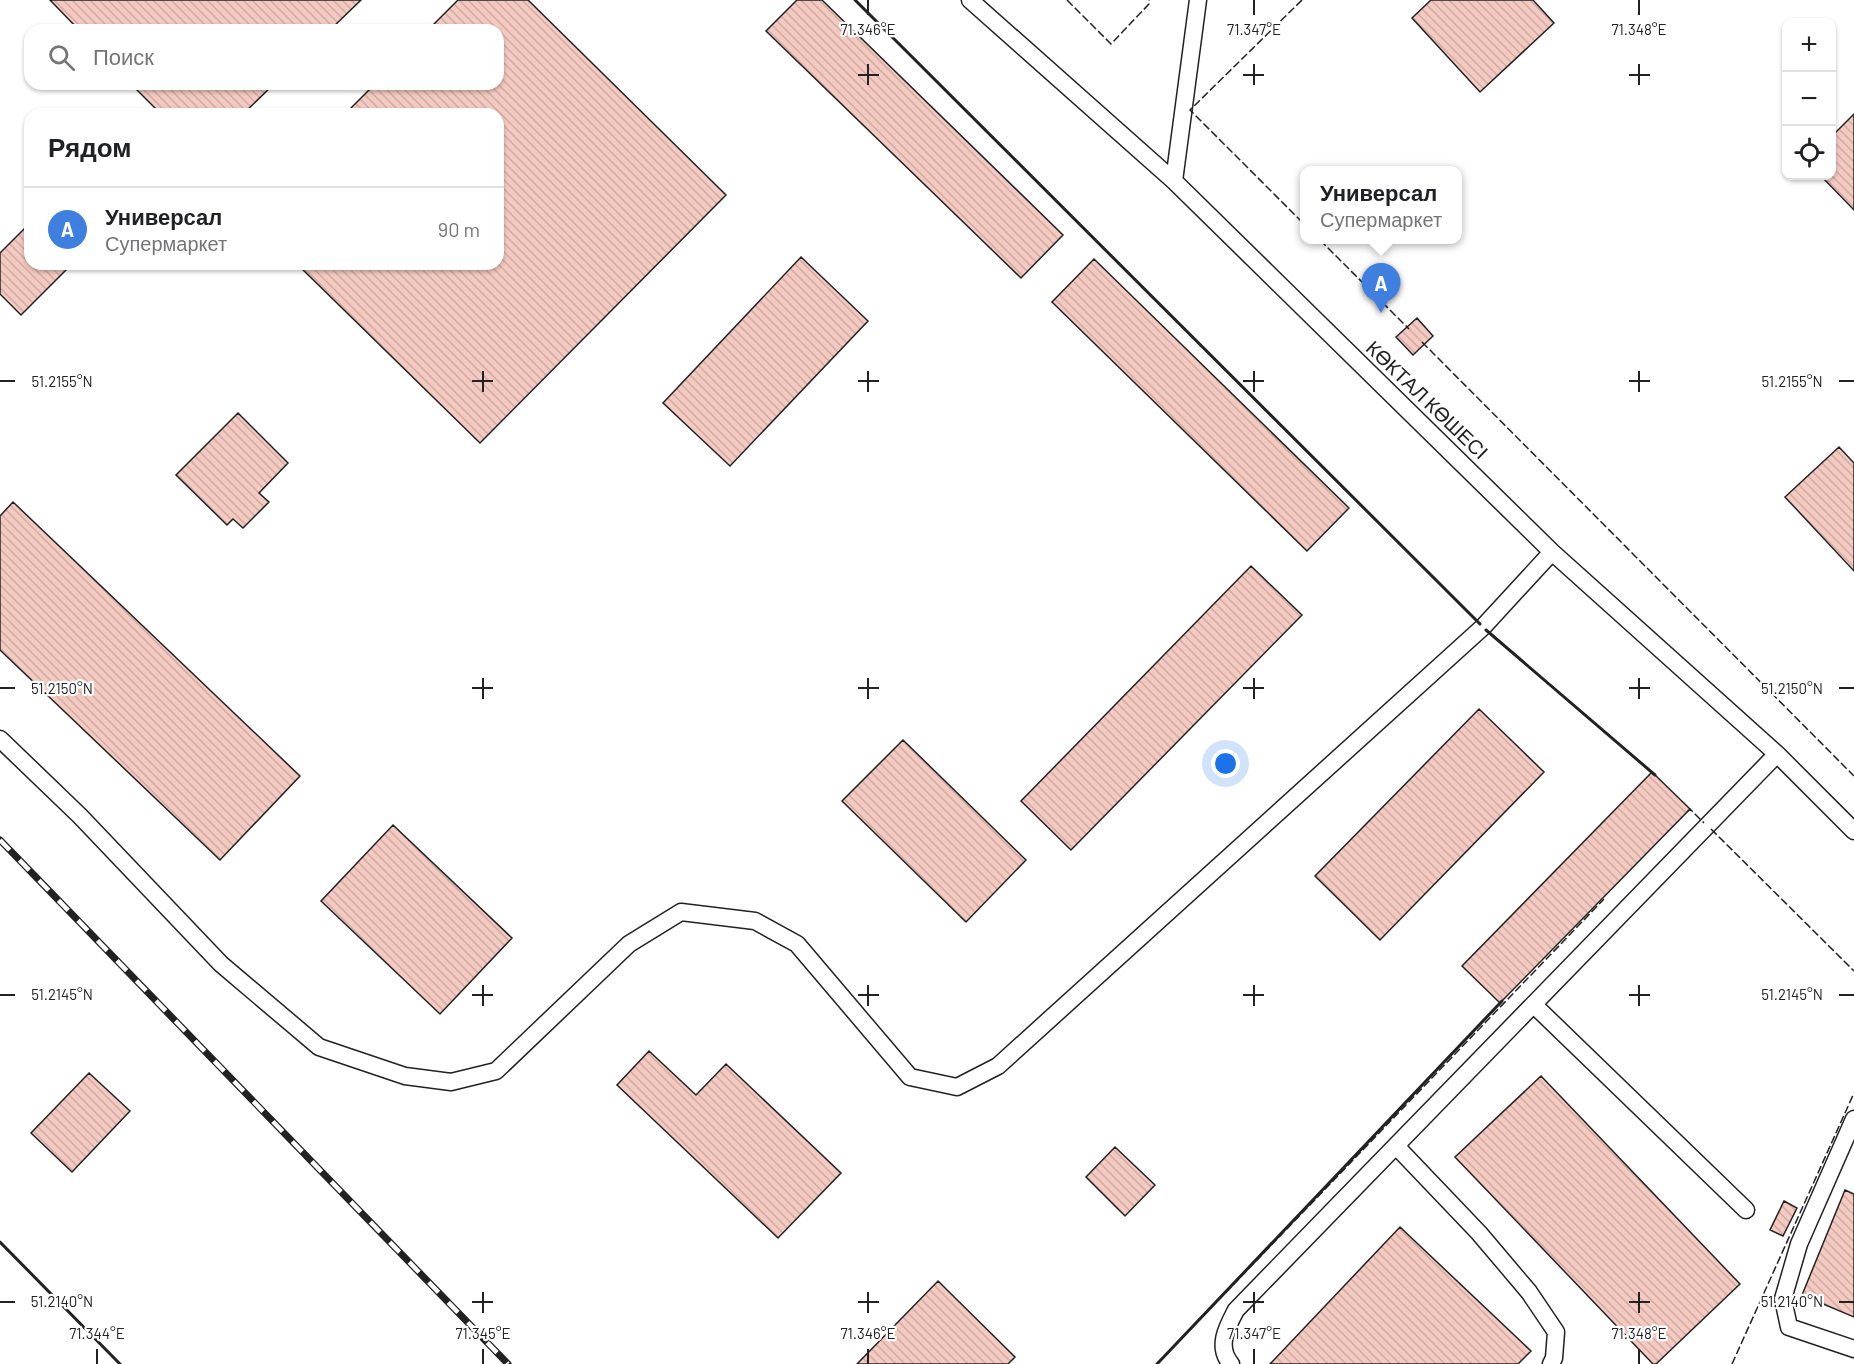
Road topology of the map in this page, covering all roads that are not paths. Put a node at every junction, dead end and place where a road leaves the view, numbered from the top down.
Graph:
1 (1198, 0) edge
2 (972, 1) edge
3 (1174, 181) junction
4 (1552, 552) junction
5 (0, 738) edge
6 (1777, 754) junction
7 (1854, 831) edge
8 (1534, 1005) junction
9 (1854, 1120) edge
10 (1396, 1146) junction
11 (1746, 1210) dead end
12 (1854, 1349) edge
13 (1231, 1364) edge
14 (1551, 1364) edge

1 - 3 lane
2 - 3 lane, КӨКТАЛ КӨШЕСІ
3 - 4 lane, КӨКТАЛ КӨШЕСІ
4 - 5 lane
4 - 6 lane, КӨКТАЛ КӨШЕСІ
6 - 7 lane, КӨКТАЛ КӨШЕСІ
6 - 8 lane
8 - 10 lane
8 - 11 lane
9 - 12 lane
10 - 13 lane
10 - 14 lane

